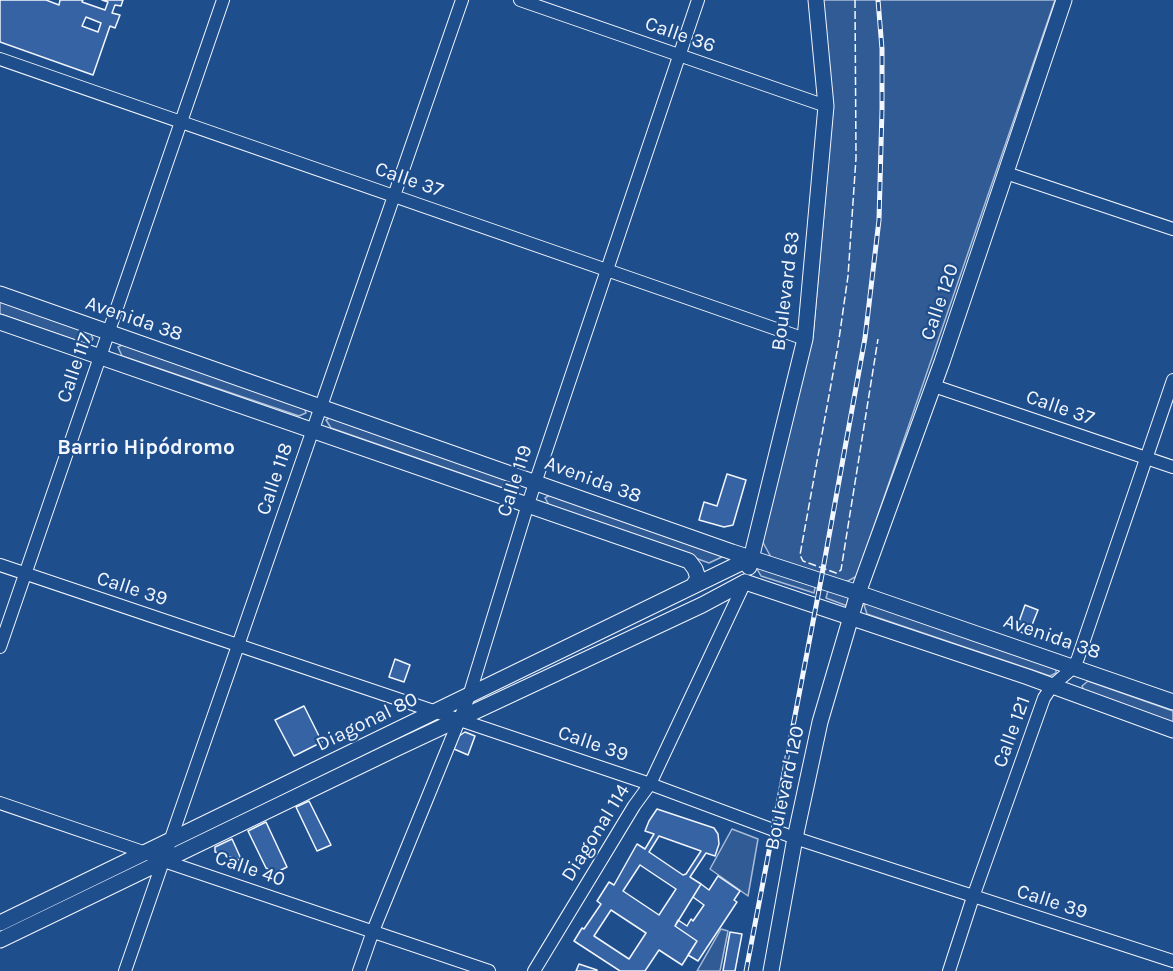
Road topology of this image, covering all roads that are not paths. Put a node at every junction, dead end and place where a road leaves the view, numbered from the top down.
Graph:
1 (223, 0) edge
2 (462, 0) edge
3 (520, 0) edge
4 (698, 0) edge
5 (816, 0) edge
6 (1064, 0) edge
7 (680, 55) junction
8 (0, 59) edge
9 (826, 106) junction
10 (181, 122) junction
11 (1006, 173) junction
12 (394, 196) junction
13 (1173, 229) edge
14 (607, 270) junction
15 (0, 294) edge
16 (0, 322) edge
17 (108, 332) junction
18 (805, 339) junction
19 (100, 356) junction
20 (1173, 380) edge
21 (934, 386) junction
22 (321, 406) junction
23 (312, 429) junction
24 (1147, 458) junction
25 (1173, 467) edge
26 (535, 482) junction
27 (528, 504) junction
28 (751, 558) junction
29 (0, 565) edge
30 (25, 574) junction
31 (746, 582) junction
32 (693, 586) junction
33 (858, 593) junction
34 (851, 616) junction
35 (238, 645) junction
36 (0, 647) edge
37 (1074, 667) junction
38 (1052, 687) junction
39 (469, 696) junction
40 (1173, 702) edge
41 (436, 711) junction
42 (460, 719) junction
43 (1173, 730) edge
44 (650, 784) junction
45 (0, 803) edge
46 (795, 838) junction
47 (169, 842) junction
48 (146, 853) junction
49 (164, 861) junction
50 (973, 897) junction
51 (0, 923) edge
52 (373, 931) junction
53 (0, 940) edge
54 (1173, 961) edge
55 (125, 971) edge
56 (359, 971) edge
57 (489, 971) edge
58 (534, 971) edge
59 (771, 971) edge
60 (949, 971) edge

1 - 10 street, Calle 117
2 - 12 street, Calle 118
3 - 7 street, Calle 36
4 - 7 street, Calle 119
5 - 9 main road, Boulevard 83
6 - 11 main road, Calle 120
7 - 9 street, Calle 36
7 - 14 street, Calle 119
8 - 10 street, Calle 37
9 - 18 main road, Boulevard 83
10 - 12 street, Calle 37
10 - 17 street, Calle 117
11 - 13 street
11 - 21 main road, Calle 120
12 - 14 street, Calle 37
12 - 22 street, Calle 118
14 - 18 street, Calle 37
14 - 26 street, Calle 119
15 - 17 main road, Avenida 38
16 - 19 main road
17 - 19 street, Calle 117
17 - 22 main road, Avenida 38
18 - 28 main road, Boulevard 83
19 - 23 main road
19 - 30 street, Calle 117
20 - 24 street, Calle 121
21 - 24 street, Calle 37
21 - 33 main road, Calle 120
22 - 23 street, Calle 118
22 - 26 main road, Avenida 38
23 - 27 main road
23 - 35 street, Calle 118
24 - 25 street, Calle 37
24 - 37 street, Calle 121
26 - 27 street, Calle 119
26 - 28 main road, Avenida 38
27 - 32 main road
27 - 39 street, Calle 119
28 - 31 main road, Boulevard 83
28 - 32 main road, Diagonal 80
28 - 33 main road, Avenida 38
29 - 30 street, Calle 39
30 - 35 street, Calle 39
30 - 36 street, Calle 117
31 - 34 main road
31 - 42 main road, Diagonal 80
31 - 44 street, Diagonal 114
32 - 39 main road, Diagonal 80
33 - 34 main road, Calle 120
33 - 37 main road, Avenida 38
34 - 38 main road
34 - 46 main road, Boulevard 120
35 - 41 street, Calle 39
35 - 47 street, Calle 118
37 - 38 street, Calle 121
37 - 40 main road, Avenida 38
38 - 43 main road
38 - 50 street, Calle 121
39 - 41 main road, Diagonal 80
39 - 42 street, Calle 119
41 - 42 street, Calle 39
41 - 47 main road, Diagonal 80
42 - 44 street, Calle 39
42 - 49 main road, Diagonal 80
42 - 52 street, Calle 119
44 - 46 street, Calle 39
44 - 58 street, Diagonal 114
45 - 48 street, Calle 40
46 - 50 street, Calle 39
46 - 59 main road, Boulevard 120
47 - 48 main road, Diagonal 80
47 - 49 street, Calle 118
48 - 49 street, Calle 40
48 - 51 main road, Diagonal 80
49 - 52 street, Calle 40
49 - 53 main road, Diagonal 80
49 - 55 street, Calle 118
50 - 54 street, Calle 39
50 - 60 street, Calle 121
52 - 56 street, Calle 119
52 - 57 street, Calle 40

